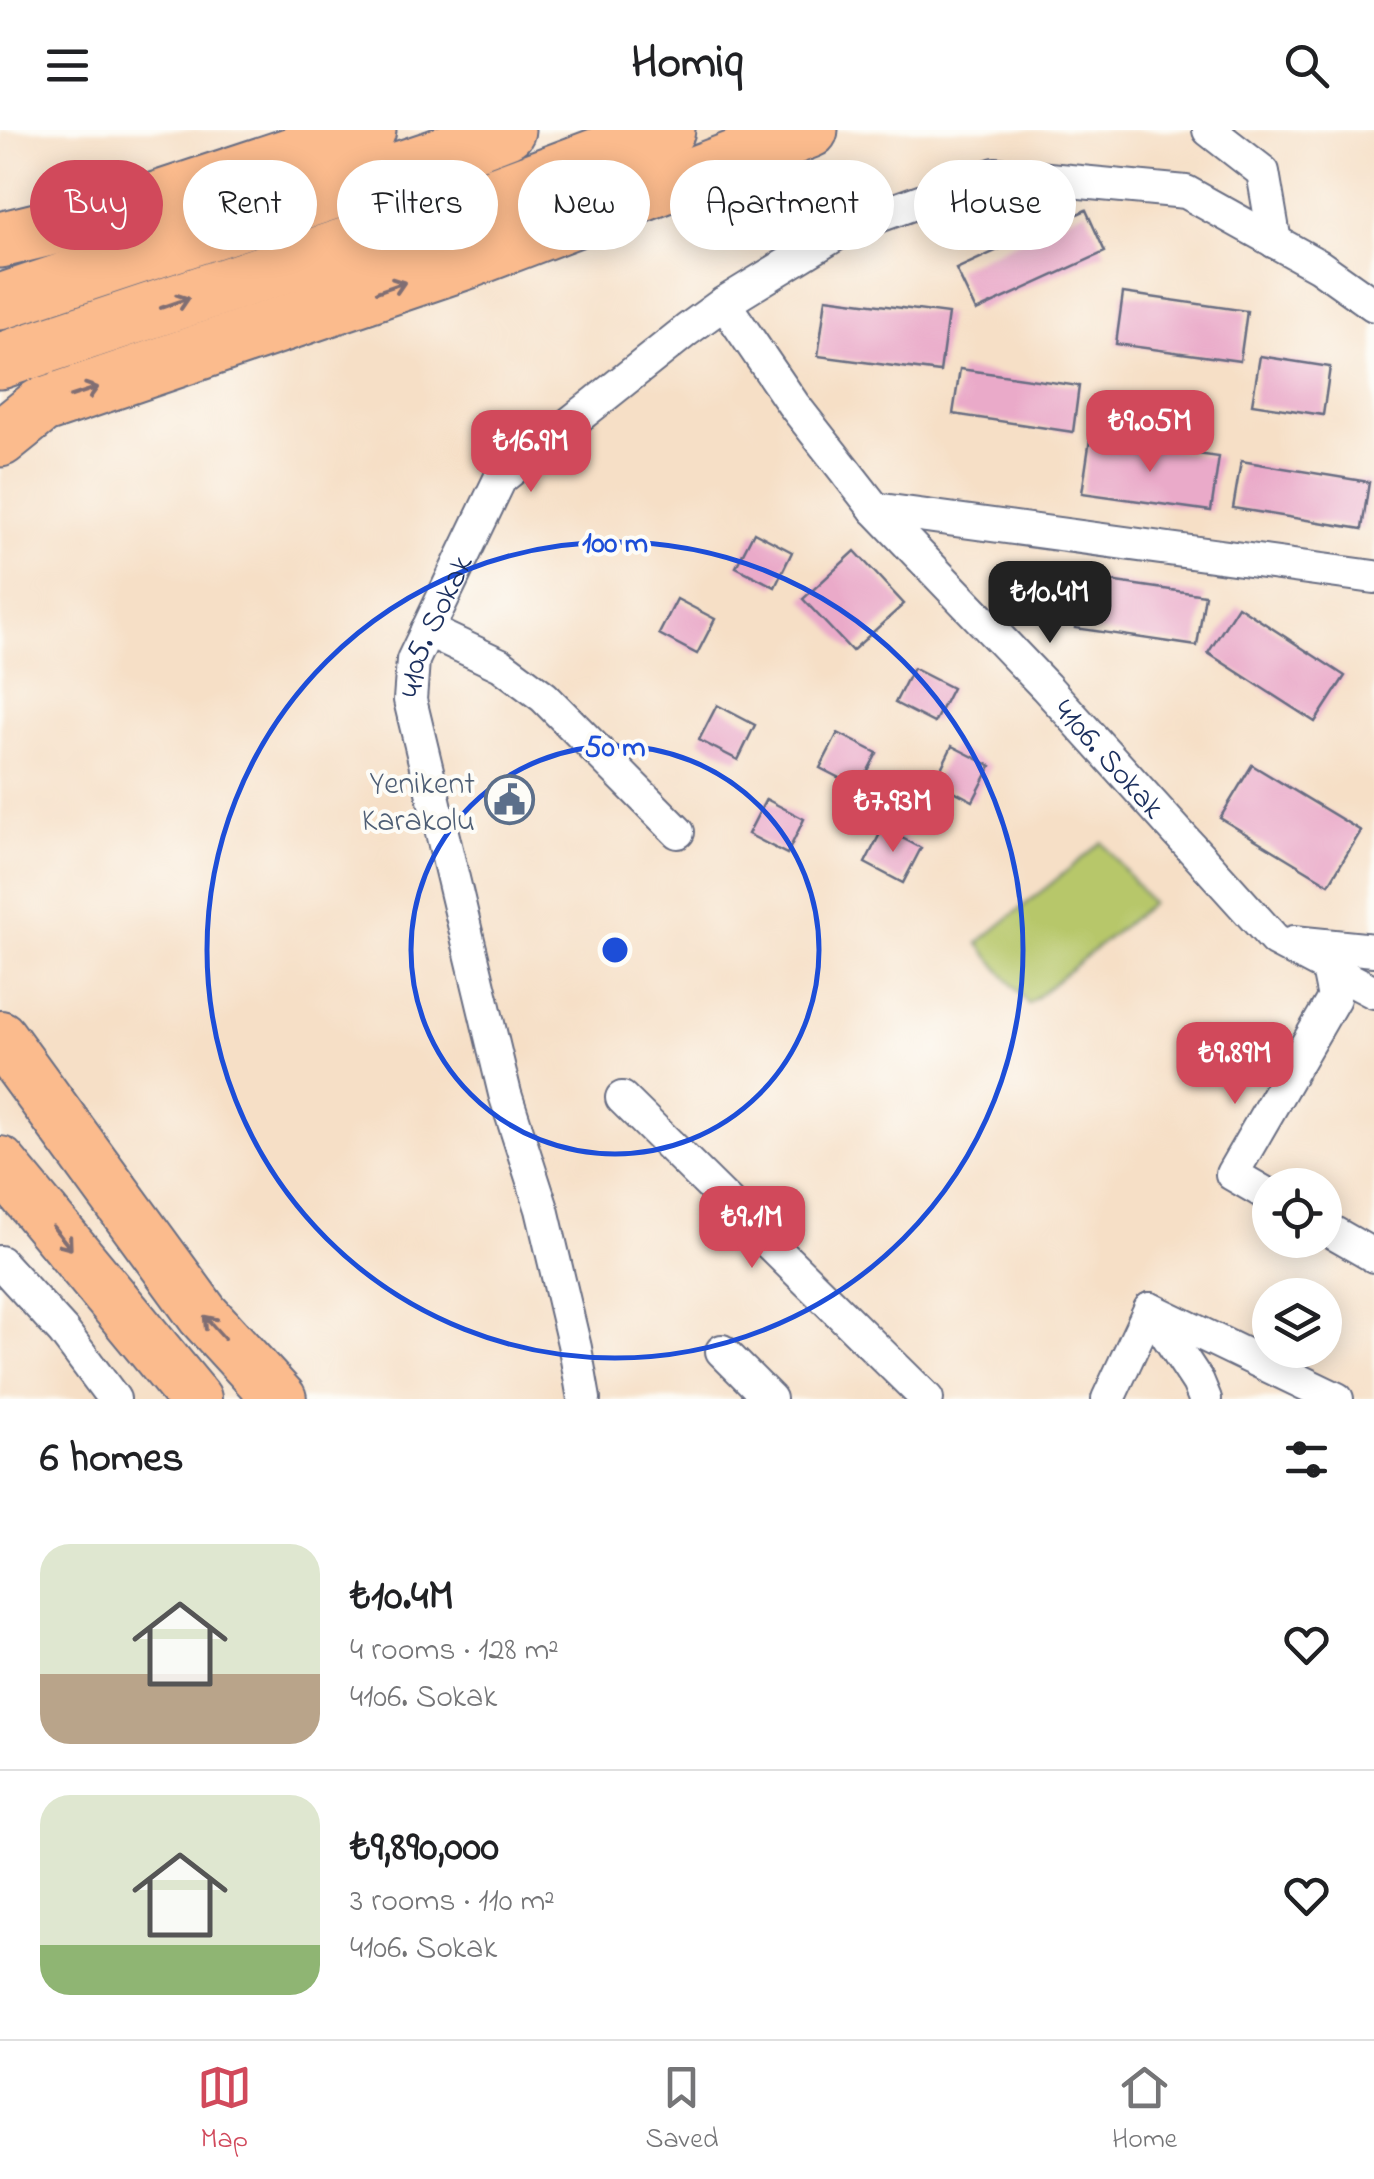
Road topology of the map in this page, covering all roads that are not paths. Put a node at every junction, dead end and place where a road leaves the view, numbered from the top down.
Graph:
1 (368, 130) edge
2 (507, 130) edge
3 (667, 130) edge
4 (810, 130) edge
5 (1208, 130) edge
6 (0, 240) edge
7 (1275, 242) junction
8 (0, 302) edge
9 (724, 303) junction
10 (1374, 305) edge
11 (8, 359) edge
12 (0, 439) edge
13 (875, 509) junction
14 (1374, 578) edge
15 (428, 630) junction
16 (678, 832) dead end
17 (1275, 940) junction
18 (1374, 950) edge
19 (1328, 968) junction
20 (1374, 992) edge
21 (0, 1037) edge
22 (622, 1098) dead end
23 (0, 1163) edge
24 (1252, 1186) edge
25 (1342, 1238) edge
26 (1374, 1256) edge
27 (0, 1262) edge
28 (1150, 1310) junction
29 (722, 1351) dead end
30 (114, 1399) edge
31 (195, 1399) edge
32 (280, 1399) edge
33 (584, 1399) edge
34 (770, 1399) edge
35 (926, 1399) edge
36 (1108, 1399) edge
37 (1205, 1399) edge
38 (1337, 1399) edge

1 - 6 highway
2 - 8 highway
11 -> 3 highway
12 -> 4 highway
5 - 7 street
7 - 9 street, 4105. Sokak
7 - 10 street, 4105. Sokak
9 - 13 street, 4106. Sokak
9 - 15 street, 4105. Sokak
13 - 14 street
13 - 17 street, 4106. Sokak
15 - 16 street
15 - 33 street, 4105. Sokak
17 - 18 street
17 - 19 street, 4106. Sokak
19 - 20 street, 4106. Sokak
19 - 24 street
32 -> 21 main road
22 - 35 street
23 -> 31 main road
25 - 26 street
27 - 30 street
28 - 36 street
28 - 37 street
28 - 38 street
29 - 34 street

